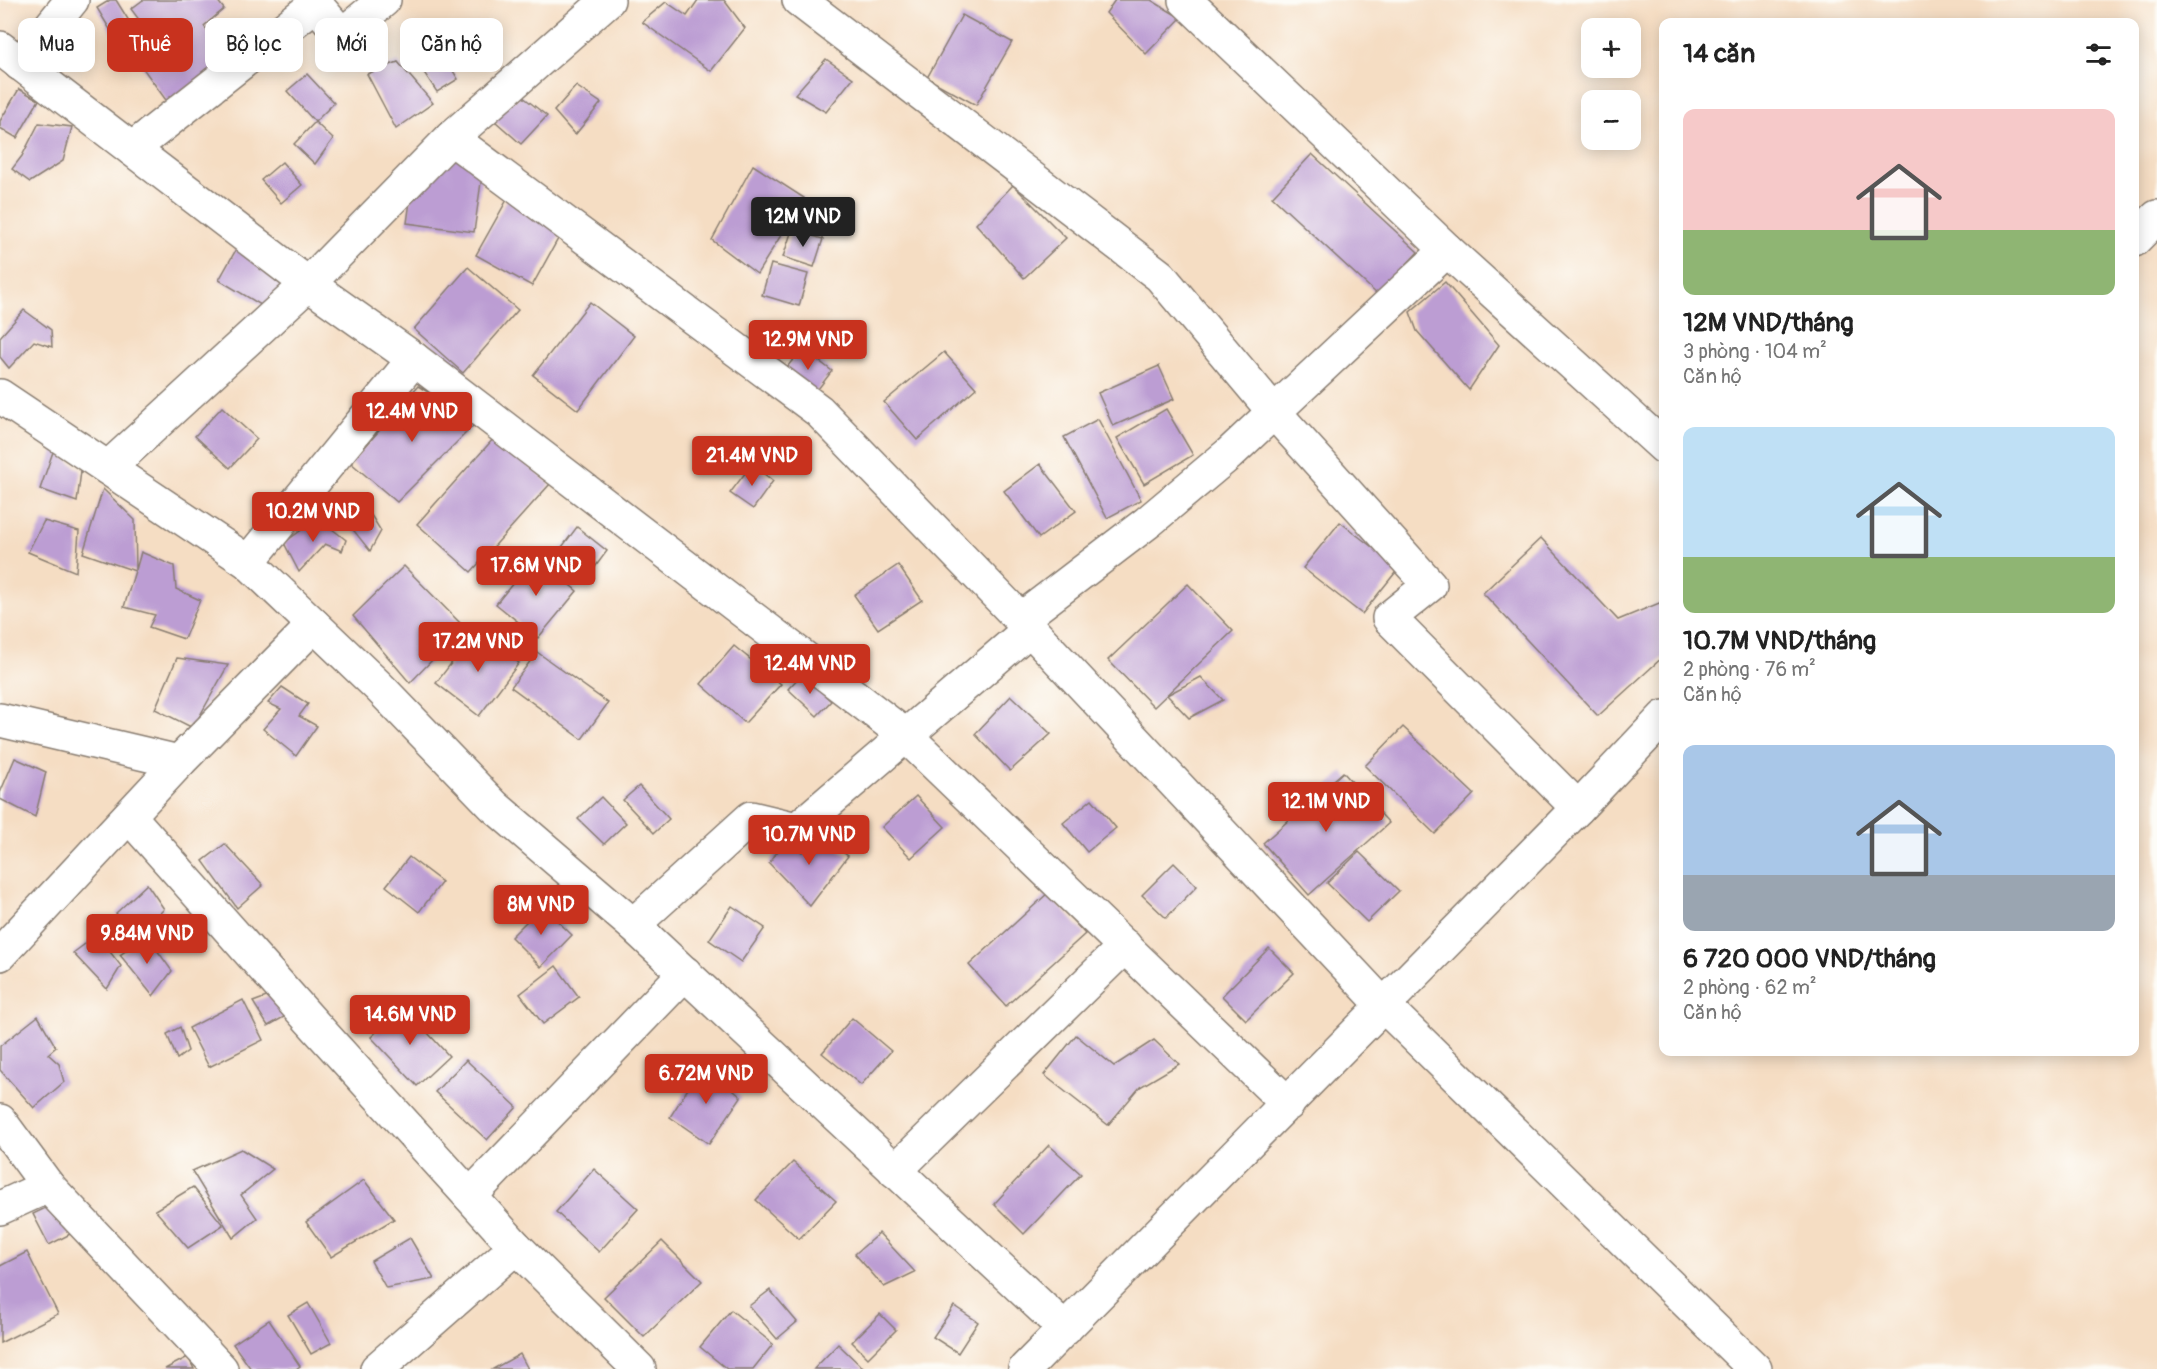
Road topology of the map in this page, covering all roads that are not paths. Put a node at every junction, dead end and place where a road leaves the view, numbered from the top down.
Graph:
1 (72, 0) edge
2 (384, 0) edge
3 (608, 0) edge
4 (1185, 0) edge
5 (314, 2) edge
6 (808, 3) edge
7 (10, 56) edge
8 (450, 138) junction
9 (132, 148) junction
10 (2157, 217) edge
11 (2139, 235) edge
12 (1447, 250) junction
13 (308, 284) junction
14 (414, 359) junction
15 (0, 396) edge
16 (1274, 412) junction
17 (1659, 442) edge
18 (108, 468) junction
19 (248, 562) junction
20 (1025, 624) junction
21 (314, 625) junction
22 (0, 720) edge
23 (1659, 722) edge
24 (905, 735) junction
25 (179, 762) junction
26 (1578, 808) junction
27 (129, 816) junction
28 (633, 925) junction
29 (1125, 946) junction
30 (0, 954) edge
31 (685, 973) junction
32 (1384, 1006) junction
33 (1288, 1104) junction
34 (0, 1121) edge
35 (895, 1170) junction
36 (48, 1186) junction
37 (470, 1196) junction
38 (0, 1208) edge
39 (516, 1246) junction
40 (1065, 1329) junction
41 (221, 1369) edge
42 (376, 1369) edge
43 (639, 1369) edge
44 (1025, 1369) edge
45 (1755, 1369) edge

1 - 7 street
2 - 5 street
3 - 8 street
4 - 12 street
5 - 9 street
6 - 16 street
7 - 9 street
8 - 13 street
8 - 20 street
9 - 13 street
10 - 11 street
12 - 16 street
12 - 17 street
13 - 14 street
13 - 18 street
14 - 19 street
14 - 24 street
15 - 18 street
16 - 20 street
16 - 26 street
18 - 19 street
19 - 21 street
20 - 24 street
20 - 32 street
21 - 25 street
21 - 28 street
22 - 25 street
23 - 26 street
24 - 28 street
24 - 29 street
25 - 27 street
26 - 32 street
27 - 30 street
27 - 37 street
28 - 31 street
29 - 33 street
29 - 35 street
31 - 35 street
31 - 37 street
32 - 33 street
32 - 45 street
33 - 40 street
34 - 36 street
35 - 40 street
36 - 38 street
36 - 41 street
37 - 39 street
39 - 42 street
39 - 43 street
40 - 44 street

